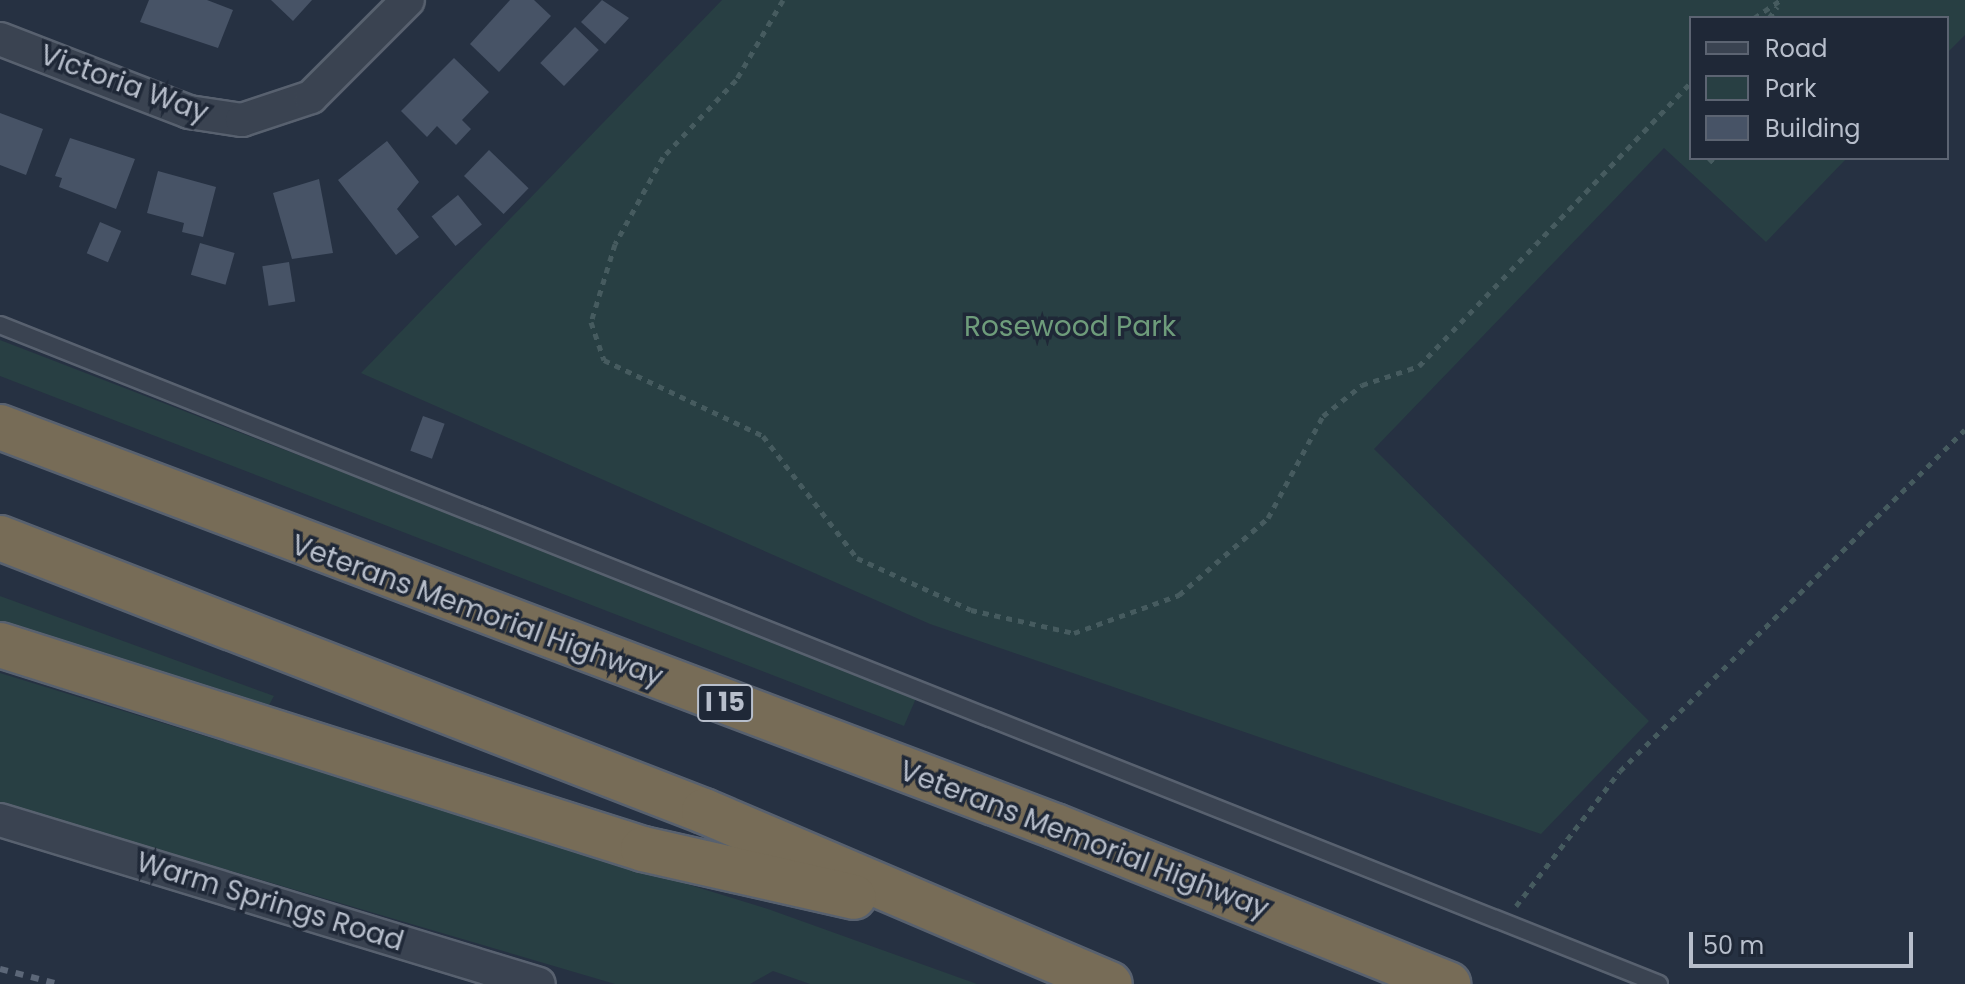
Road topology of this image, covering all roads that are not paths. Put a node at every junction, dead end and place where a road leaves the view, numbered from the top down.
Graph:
1 (408, 0) edge
2 (0, 39) edge
3 (0, 325) edge
4 (0, 427) edge
5 (0, 538) edge
6 (0, 645) edge
7 (0, 820) edge
8 (958, 921) junction
9 (539, 984) edge
10 (1110, 984) edge
11 (1448, 984) edge
12 (1659, 984) edge

1 - 2 street, Victoria Way
3 - 12 lane
4 - 11 highway, Veterans Memorial Highway / I 15
5 - 8 highway
6 - 8 highway
7 - 9 street, Warm Springs Road
8 - 10 highway

